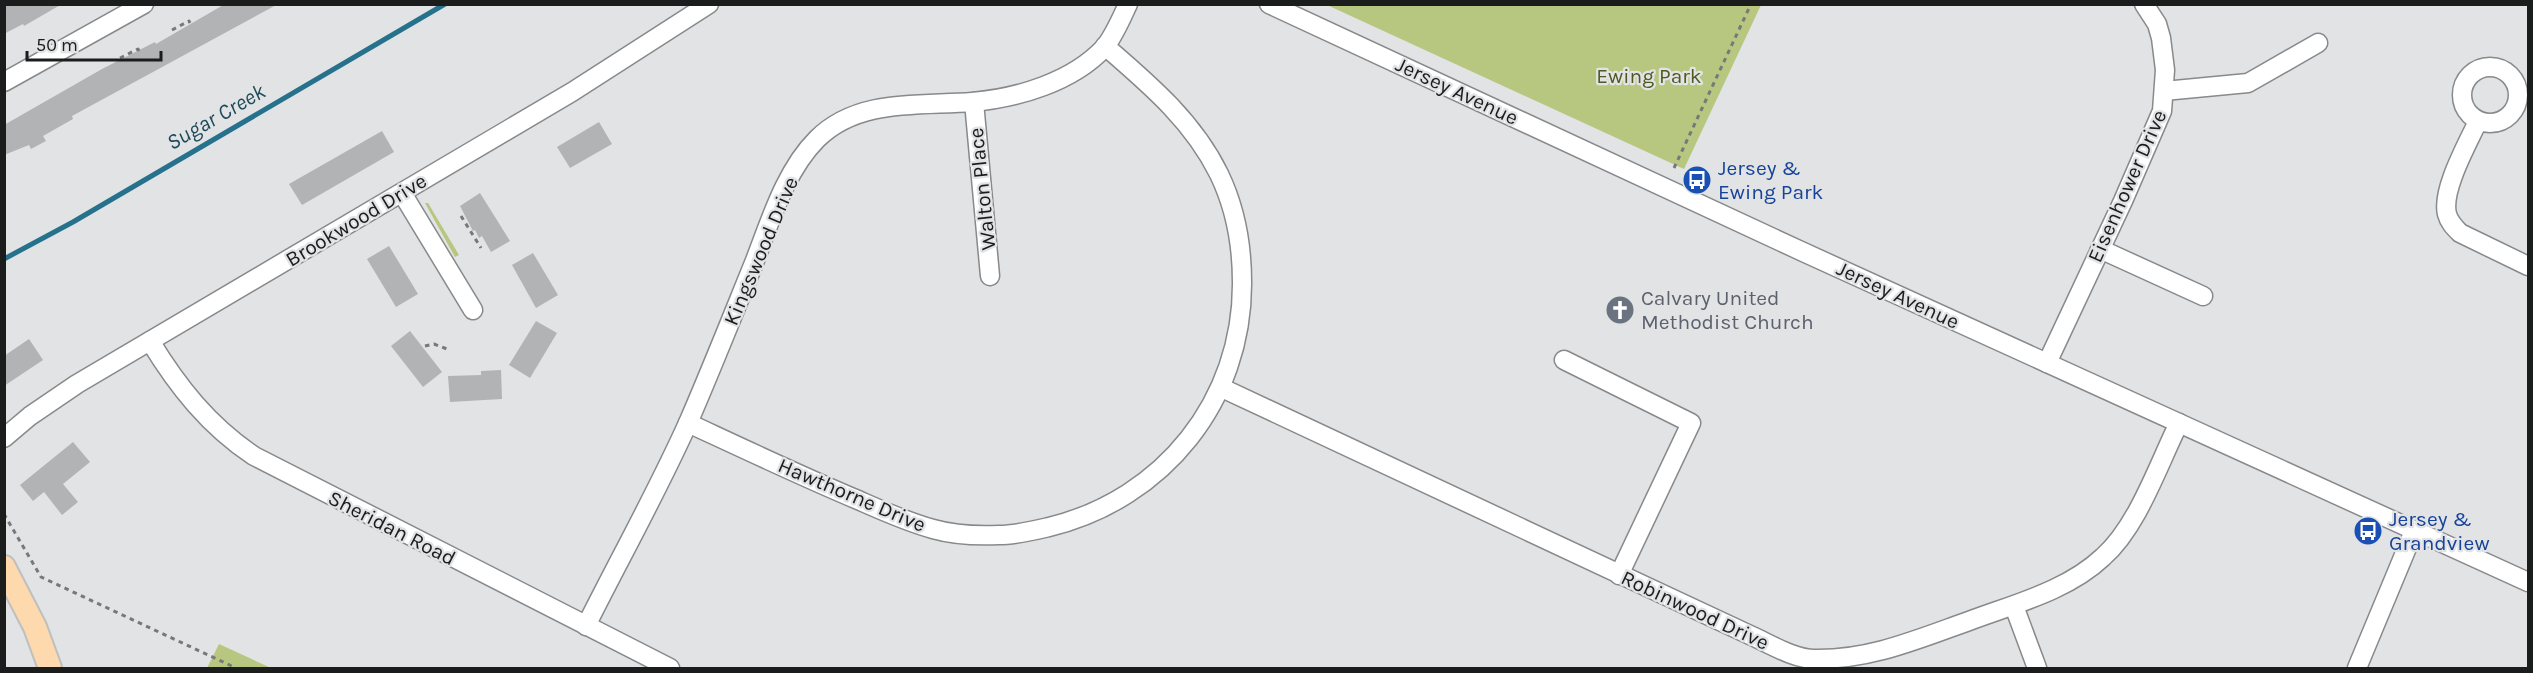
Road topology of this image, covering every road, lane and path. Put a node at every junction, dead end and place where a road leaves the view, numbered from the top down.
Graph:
1 (144, 4) edge
2 (709, 4) edge
3 (1128, 4) edge
4 (1269, 4) edge
5 (1751, 4) edge
6 (2144, 4) edge
7 (190, 23) dead end
8 (172, 30) dead end
9 (2318, 43) dead end
10 (1105, 46) junction
11 (139, 51) dead end
12 (120, 58) dead end
13 (4, 82) edge
14 (2164, 91) junction
15 (974, 102) junction
16 (2478, 121) dead end
17 (1674, 168) dead end
18 (402, 193) junction
19 (461, 216) dead end
20 (481, 248) dead end
21 (2100, 249) junction
22 (2529, 266) edge
23 (990, 276) dead end
24 (2203, 296) dead end
25 (473, 310) dead end
26 (150, 341) junction
27 (425, 346) dead end
28 (447, 349) dead end
29 (1563, 360) dead end
30 (2047, 363) junction
31 (1222, 388) junction
32 (688, 423) junction
33 (2179, 423) junction
34 (4, 438) edge
35 (4, 514) edge
36 (2414, 531) junction
37 (4, 567) edge
38 (1619, 575) junction
39 (2529, 582) edge
40 (2014, 606) junction
41 (586, 626) junction
42 (1811, 664) edge
43 (50, 669) edge
44 (236, 669) edge
45 (670, 669) edge
46 (2037, 669) edge
47 (2357, 669) edge

1 - 13 street
2 - 18 street, Brookwood Drive
3 - 10 street, Kingswood Drive
4 - 30 street, Jersey Avenue
5 - 17 path
6 - 14 street, Eisenhower Drive
7 - 8 path
9 - 14 street
10 - 15 street, Kingswood Drive
10 - 31 street, Hawthorne Drive
11 - 12 path
14 - 21 street, Eisenhower Drive
15 - 23 street, Walton Place
15 - 32 street, Kingswood Drive
16 - 22 street
18 - 25 street
18 - 26 street, Brookwood Drive
19 - 20 path
21 - 24 street
21 - 30 street, Eisenhower Drive
26 - 34 street, Brookwood Drive
26 - 41 street, Sheridan Road
27 - 28 path
29 - 38 street
30 - 33 street, Jersey Avenue
31 - 32 street, Hawthorne Drive
31 - 38 street, Robinwood Drive
32 - 41 street, Kingswood Drive
33 - 36 street, Jersey Avenue
33 - 40 street, Robinwood Drive
35 - 44 path
36 - 39 street, Jersey Avenue
36 - 47 street
37 - 43 main road
38 - 42 street, Robinwood Drive
40 - 42 street, Robinwood Drive
40 - 46 street
41 - 45 street, Sheridan Road

